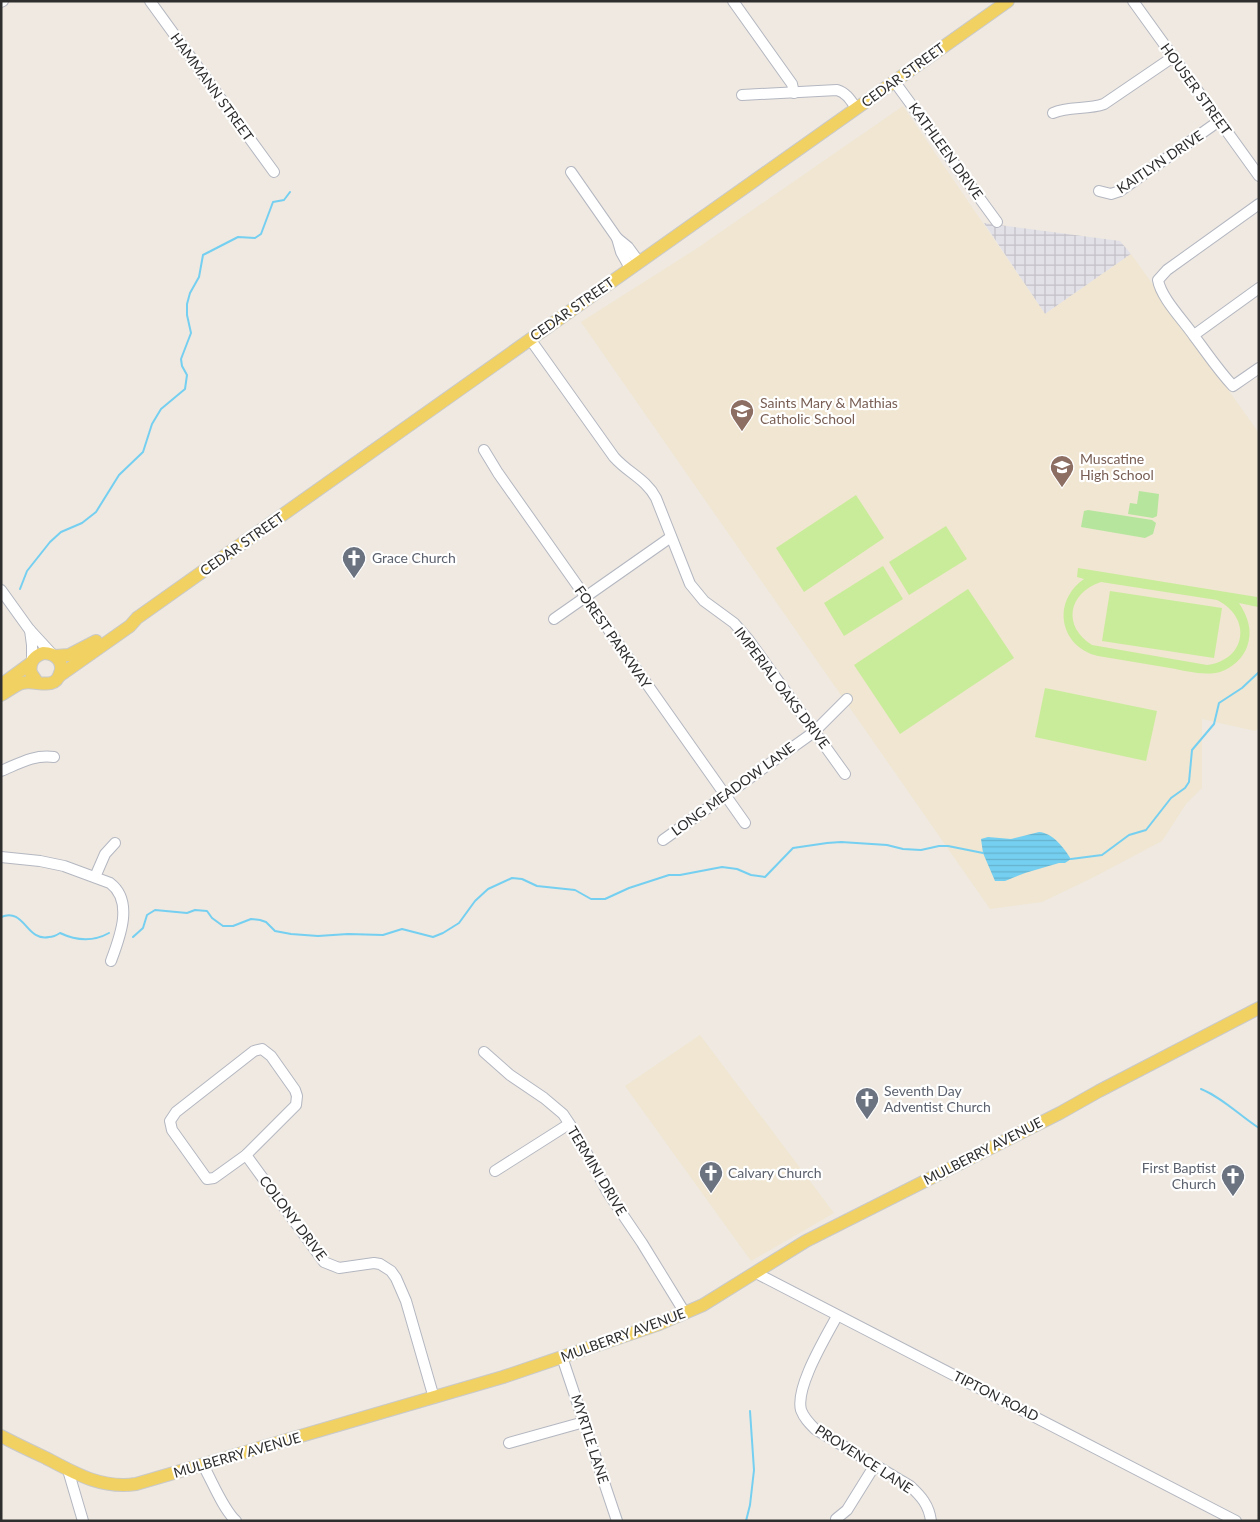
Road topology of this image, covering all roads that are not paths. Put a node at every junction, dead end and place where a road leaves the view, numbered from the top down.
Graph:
1 (150, 1) edge
2 (733, 1) edge
3 (1008, 1) edge
4 (1133, 1) edge
5 (1172, 57) junction
6 (894, 80) junction
7 (794, 93) junction
8 (742, 95) dead end
9 (856, 108) junction
10 (1053, 113) dead end
11 (1219, 121) junction
12 (274, 172) dead end
13 (571, 172) dead end
14 (1259, 176) edge
15 (1099, 191) dead end
16 (1259, 204) edge
17 (997, 222) dead end
18 (635, 265) junction
19 (1259, 288) edge
20 (1194, 335) junction
21 (530, 339) junction
22 (1259, 368) edge
23 (484, 450) dead end
24 (671, 537) junction
25 (1, 590) edge
26 (585, 597) junction
27 (137, 618) junction
28 (554, 619) dead end
29 (30, 629) junction
30 (53, 655) junction
31 (31, 662) junction
32 (59, 676) junction
33 (37, 682) junction
34 (1, 685) edge
35 (1, 695) edge
36 (847, 699) dead end
37 (814, 732) junction
38 (54, 757) dead end
39 (1, 771) edge
40 (845, 774) dead end
41 (725, 794) junction
42 (745, 823) dead end
43 (663, 840) dead end
44 (115, 843) dead end
45 (1, 857) edge
46 (95, 877) junction
47 (112, 960) dead end
48 (1259, 1008) edge
49 (484, 1052) dead end
50 (569, 1124) junction
51 (246, 1155) junction
52 (495, 1171) dead end
53 (756, 1273) junction
54 (685, 1313) junction
55 (837, 1316) junction
56 (562, 1357) junction
57 (434, 1398) junction
58 (584, 1422) junction
59 (1, 1436) edge
60 (510, 1444) dead end
61 (203, 1465) junction
62 (875, 1465) junction
63 (68, 1470) junction
64 (836, 1519) dead end
65 (234, 1520) edge
66 (83, 1521) edge
67 (617, 1521) edge
68 (931, 1521) edge
69 (1236, 1521) edge

1 - 12 street, HAMMANN STREET
2 - 7 street
3 - 6 main road, CEDAR STREET
4 - 5 street, HOUSER STREET
5 - 10 street
5 - 11 street, HOUSER STREET
6 - 9 main road, CEDAR STREET
6 - 17 street, KATHLEEN DRIVE
7 - 8 street
7 - 9 street
9 - 18 main road, CEDAR STREET
11 - 14 street, HOUSER STREET
11 - 15 street, KAITLYN DRIVE
13 - 18 street
16 - 20 street
18 - 21 main road, CEDAR STREET
19 - 20 street
20 - 22 street
21 - 24 street, IMPERIAL OAKS DRIVE
21 - 27 main road, CEDAR STREET
23 - 26 street, FOREST PARKWAY
24 - 26 street
24 - 37 street, IMPERIAL OAKS DRIVE
25 - 29 street
26 - 28 street
26 - 41 street, FOREST PARKWAY
27 - 30 main road, CEDAR STREET
27 - 32 main road, CEDAR STREET
29 - 30 street
29 - 31 street
30 - 31 main road
30 - 32 main road
31 - 33 main road
31 - 34 main road
32 - 33 main road
33 - 35 main road
36 - 37 street, LONG MEADOW LANE
37 - 40 street, IMPERIAL OAKS DRIVE
37 - 41 street, LONG MEADOW LANE
38 - 39 street
41 - 42 street, FOREST PARKWAY
41 - 43 street, LONG MEADOW LANE
44 - 46 street
45 - 46 street
46 - 47 street
48 - 53 main road, MULBERRY AVENUE
49 - 50 street, TERMINI DRIVE
50 - 52 street
50 - 54 street, TERMINI DRIVE
51 - 51 street
51 - 57 street, COLONY DRIVE
53 - 54 main road, MULBERRY AVENUE
53 - 55 street, TIPTON ROAD
54 - 56 main road, MULBERRY AVENUE
55 - 62 street, PROVENCE LANE
55 - 69 street, TIPTON ROAD
56 - 57 main road, MULBERRY AVENUE
56 - 58 street, MYRTLE LANE
57 - 61 main road, MULBERRY AVENUE
58 - 60 street
58 - 67 street, MYRTLE LANE
59 - 63 main road, MULBERRY AVENUE
61 - 63 main road, MULBERRY AVENUE
61 - 65 street
62 - 64 street
62 - 68 street, PROVENCE LANE
63 - 66 street

